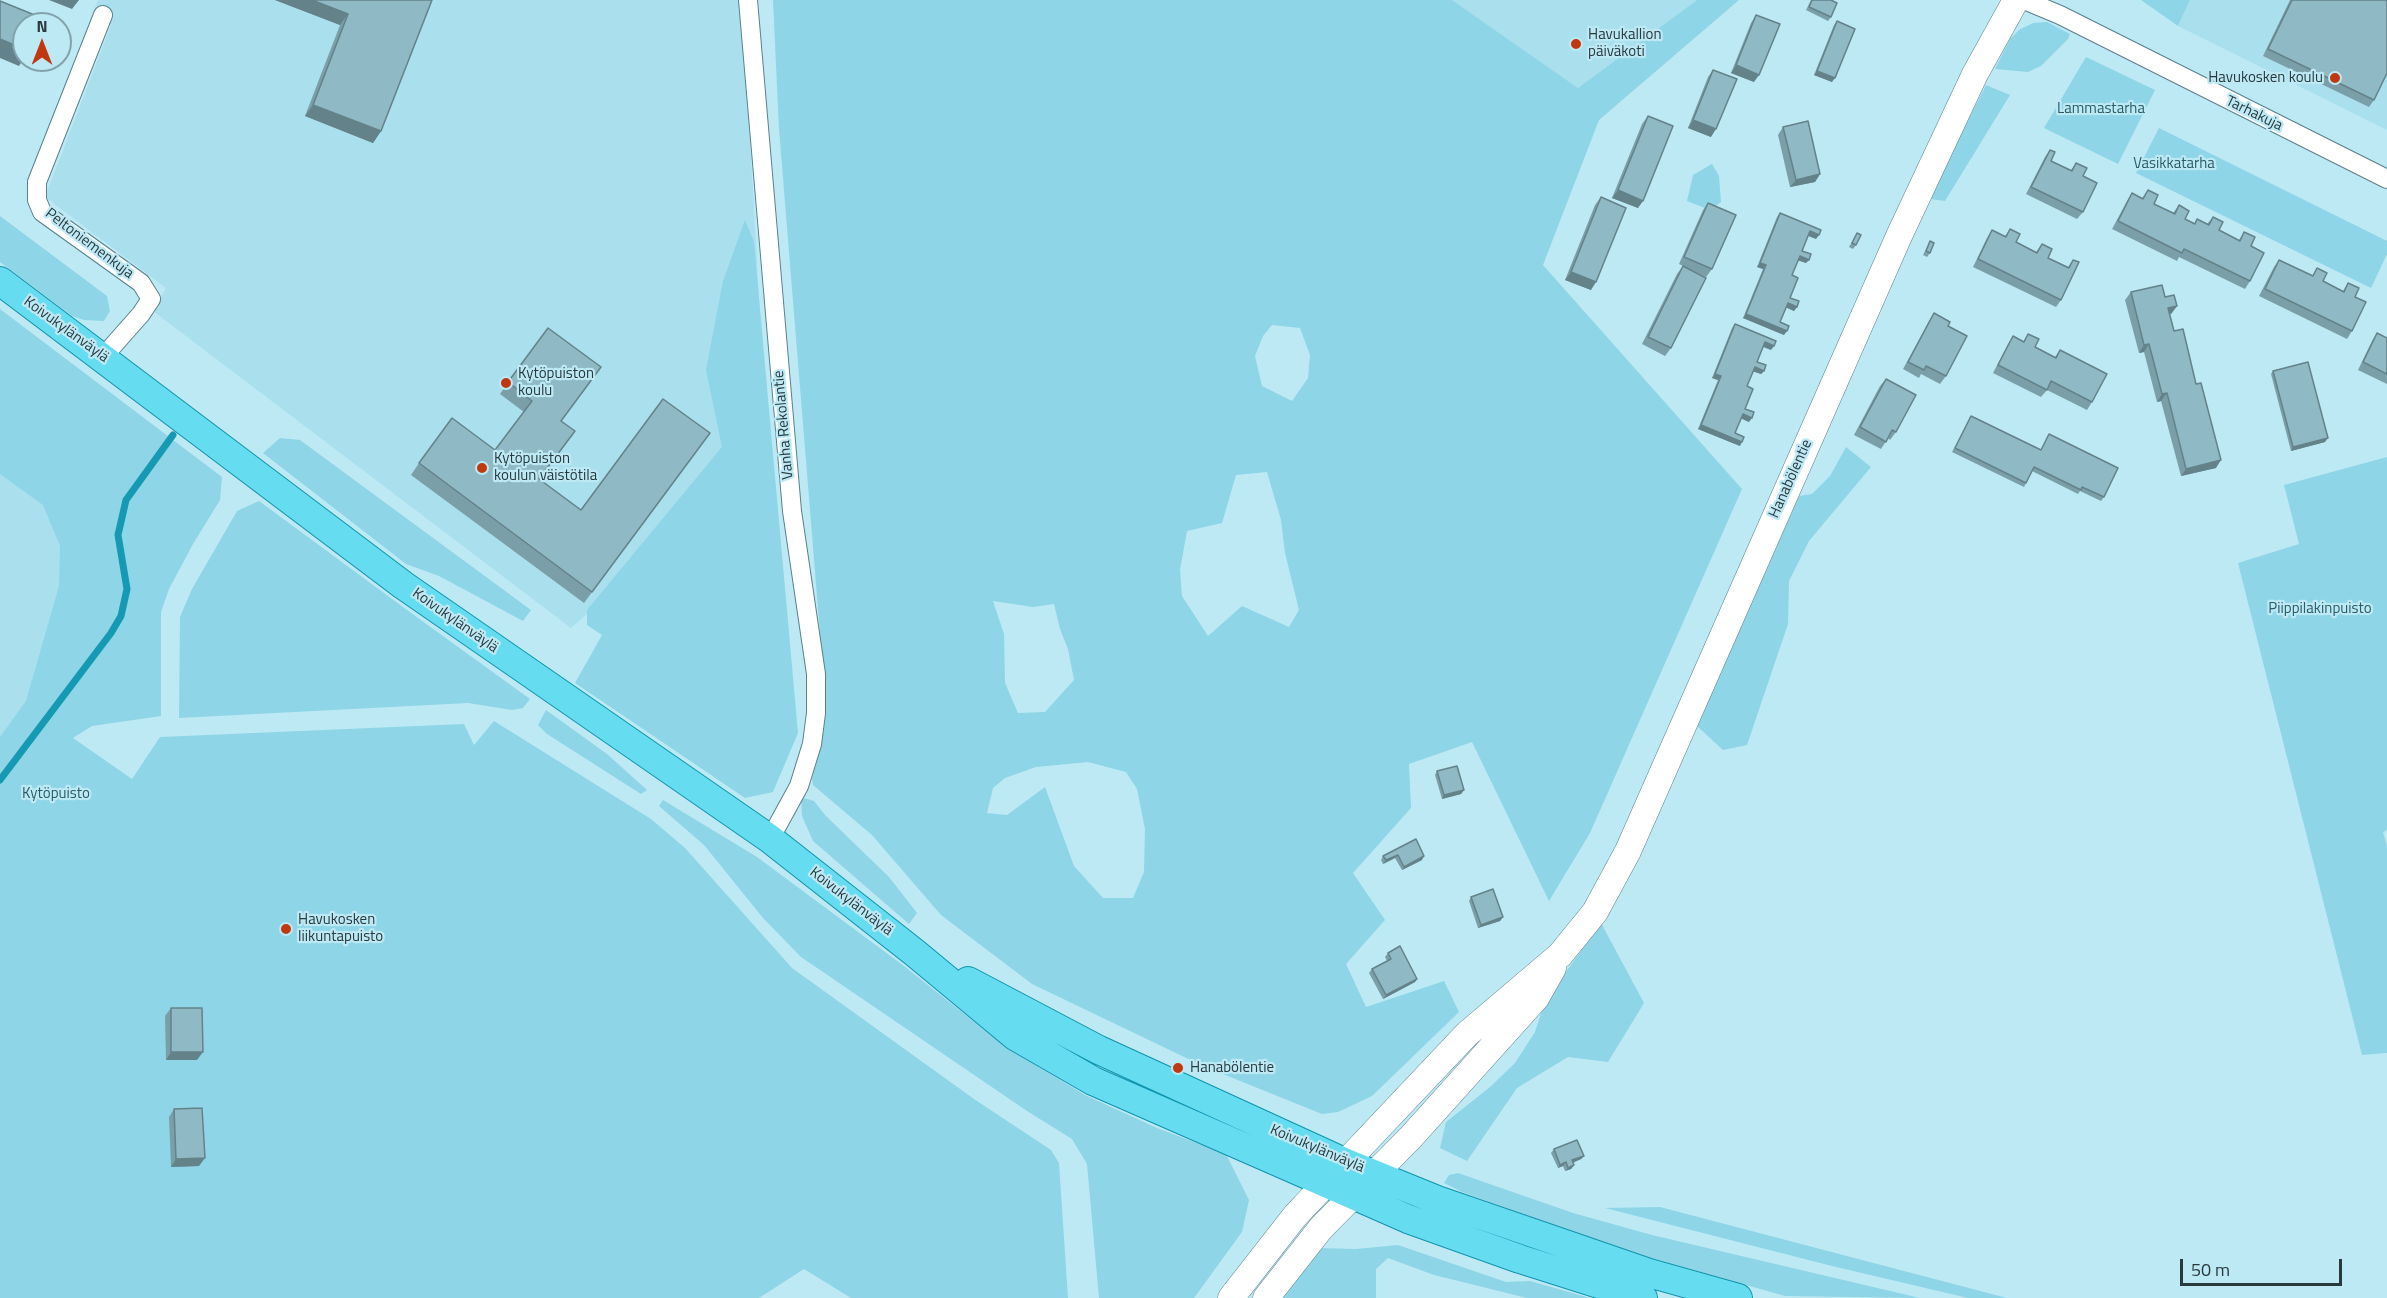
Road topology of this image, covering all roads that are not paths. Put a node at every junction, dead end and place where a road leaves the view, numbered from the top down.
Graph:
1 (748, 0) edge
2 (2016, 0) edge
3 (2024, 0) edge
4 (103, 15) dead end
5 (2387, 179) edge
6 (0, 281) edge
7 (103, 357) junction
8 (770, 839) junction
9 (915, 953) junction
10 (1560, 955) junction
11 (1346, 1163) junction
12 (1375, 1174) junction
13 (1326, 1184) junction
14 (1353, 1196) junction
15 (1231, 1298) edge
16 (1266, 1298) edge
17 (1643, 1298) edge
18 (1738, 1298) edge

1 - 8 street, Vanha Rekolantie
2 - 10 main road, Hanabölentie
3 - 5 street, Tarhakuja
4 - 7 street, Peltoniemenkuja
6 - 7 main road, Koivukylänväylä
7 - 8 main road, Koivukylänväylä
8 - 9 main road, Koivukylänväylä
9 - 11 main road, Koivukylänväylä
9 - 13 main road, Koivukylänväylä
10 - 11 main road, Hanabölentie
10 - 12 main road, Hanabölentie
11 - 12 main road, Koivukylänväylä
11 - 13 main road, Hanabölentie
12 - 14 main road, Hanabölentie
12 - 18 main road, Koivukylänväylä
13 - 14 main road, Koivukylänväylä
13 - 15 main road, Hanabölentie
14 - 16 main road, Hanabölentie
14 - 17 main road, Koivukylänväylä

